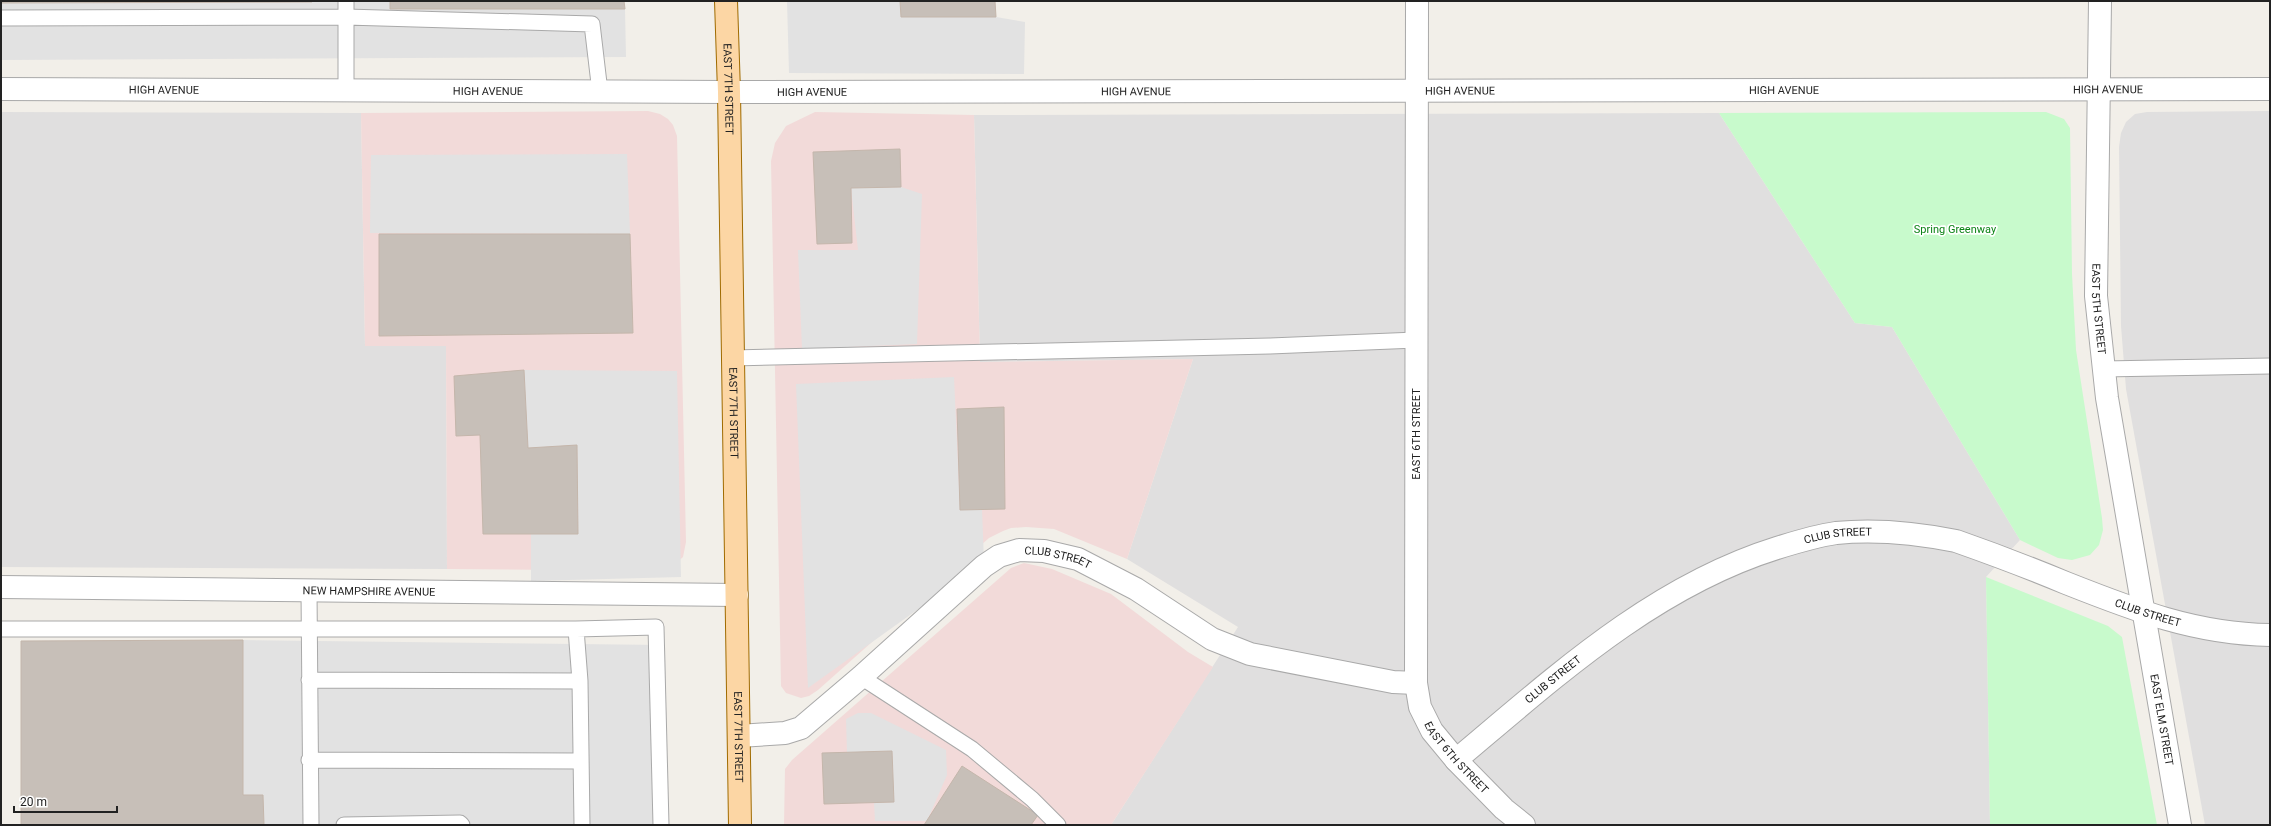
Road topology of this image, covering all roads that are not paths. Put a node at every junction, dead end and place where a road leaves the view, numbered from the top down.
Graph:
1 (346, 1) edge
2 (726, 1) edge
3 (1417, 1) edge
4 (2100, 1) edge
5 (346, 17) junction
6 (1, 18) edge
7 (1, 89) edge
8 (1417, 89) junction
9 (2099, 89) junction
10 (346, 90) junction
11 (2270, 90) edge
12 (600, 92) junction
13 (729, 92) junction
14 (1416, 340) junction
15 (732, 358) junction
16 (2270, 366) edge
17 (2103, 369) junction
18 (1, 587) edge
19 (309, 591) junction
20 (737, 596) junction
21 (2145, 614) junction
22 (1, 629) edge
23 (309, 629) junction
24 (576, 629) junction
25 (2270, 635) edge
26 (861, 677) junction
27 (309, 680) junction
28 (580, 681) junction
29 (1416, 683) junction
30 (739, 736) junction
31 (309, 760) junction
32 (1456, 760) junction
33 (581, 761) junction
34 (310, 825) edge
35 (344, 825) edge
36 (462, 825) edge
37 (582, 825) edge
38 (661, 825) edge
39 (740, 825) edge
40 (1058, 825) edge
41 (1524, 825) edge
42 (2180, 825) edge

1 - 5 lane
2 - 13 main road, EAST 7TH STREET
3 - 8 street, EAST 6TH STREET
4 - 9 street, EAST 5TH STREET
5 - 6 lane
5 - 10 lane
5 - 12 lane
7 - 10 street, HIGH AVENUE
8 - 9 street, HIGH AVENUE
8 - 13 street, HIGH AVENUE
8 - 14 street, EAST 6TH STREET
9 - 11 street, HIGH AVENUE
9 - 17 street, EAST 5TH STREET
10 - 12 street, HIGH AVENUE
12 - 13 street, HIGH AVENUE
13 - 15 main road, EAST 7TH STREET
14 - 15 lane
14 - 29 street, EAST 6TH STREET
15 - 20 main road, EAST 7TH STREET
16 - 17 lane
17 - 21 street, EAST 5TH STREET
18 - 19 street, NEW HAMPSHIRE AVENUE
19 - 20 street, NEW HAMPSHIRE AVENUE
19 - 23 lane
20 - 30 main road, EAST 7TH STREET
21 - 25 street, CLUB STREET
21 - 32 street, CLUB STREET
21 - 42 street, EAST ELM STREET
22 - 23 lane
23 - 24 lane
23 - 27 lane
24 - 28 lane
24 - 38 lane
26 - 29 street, CLUB STREET
26 - 30 street, CLUB STREET
26 - 40 lane
27 - 28 lane
27 - 31 lane
28 - 33 lane
29 - 32 street, EAST 6TH STREET
30 - 39 main road, EAST 7TH STREET
31 - 33 lane
31 - 34 lane
32 - 41 street, EAST 6TH STREET
33 - 37 lane
35 - 36 lane

